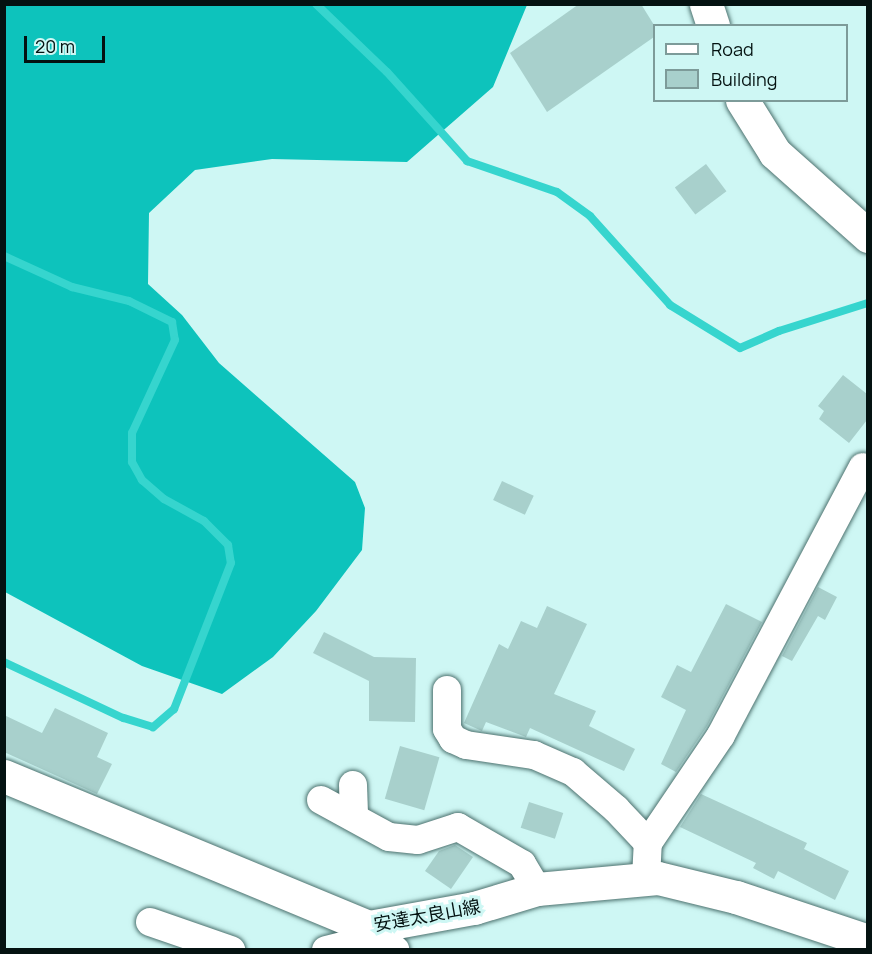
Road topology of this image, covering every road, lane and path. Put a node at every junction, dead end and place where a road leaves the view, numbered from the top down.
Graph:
1 (706, 4) edge
2 (712, 24) edge
3 (743, 102) edge
4 (867, 236) edge
5 (863, 467) dead end
6 (447, 690) dead end
7 (4, 776) edge
8 (353, 785) dead end
9 (321, 800) dead end
10 (354, 816) junction
11 (648, 843) junction
12 (646, 878) junction
13 (537, 889) junction
14 (150, 922) dead end
15 (369, 927) junction
16 (867, 941) edge
17 (231, 950) edge
18 (326, 950) edge
19 (395, 950) edge

1 - 2 main road
3 - 4 main road
5 - 11 street
6 - 11 street
7 - 15 main road, 安達太良山線
8 - 10 street
9 - 10 street
10 - 13 street
11 - 12 street
12 - 13 main road, 安達太良山線
12 - 16 main road, 安達太良山線
13 - 15 main road, 安達太良山線
14 - 17 street
15 - 18 street
15 - 19 street

